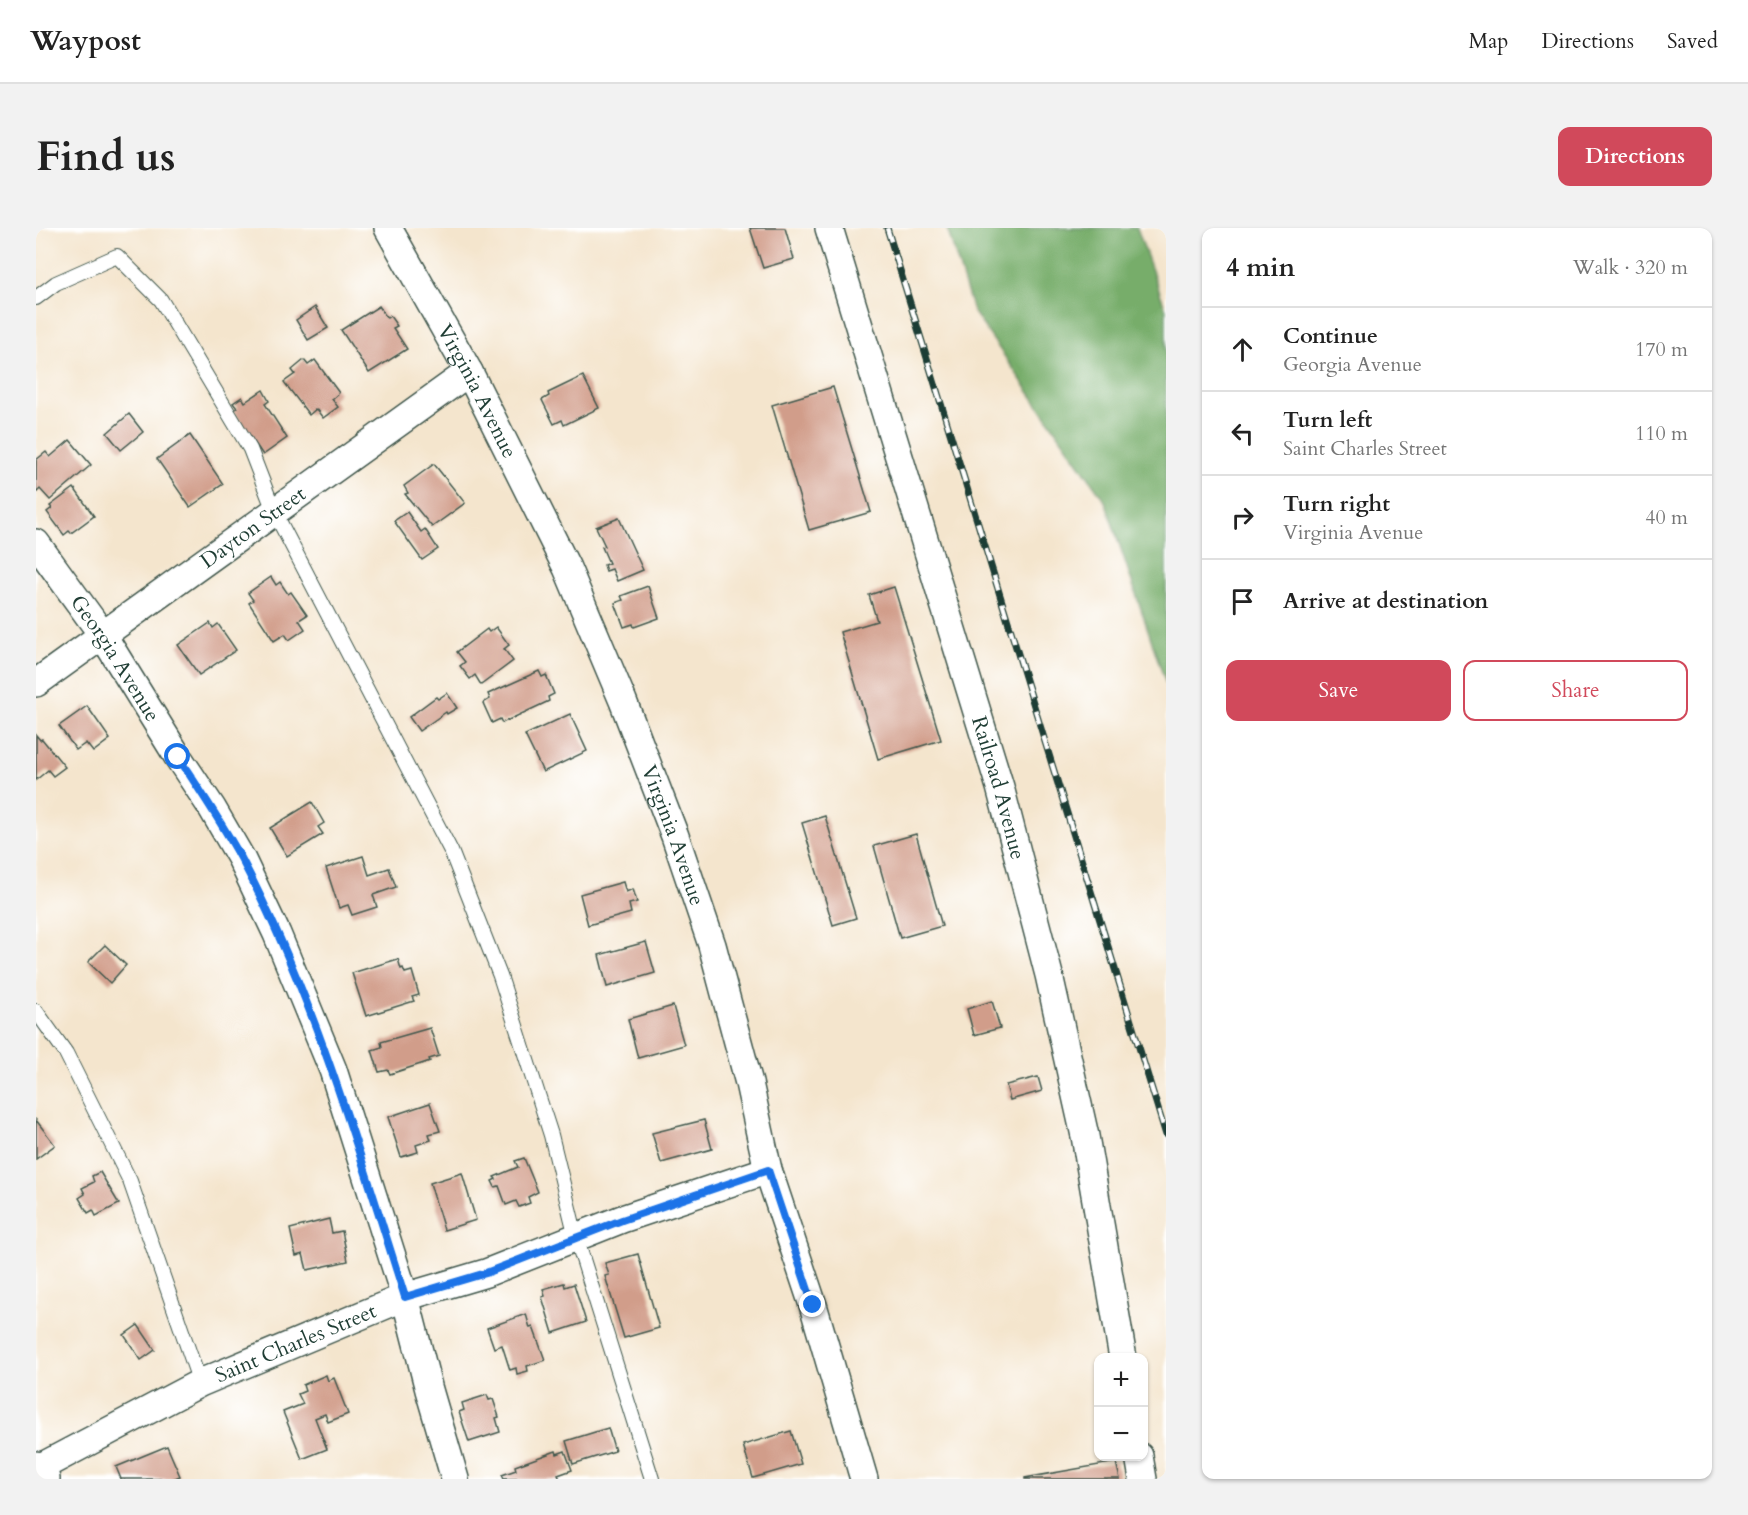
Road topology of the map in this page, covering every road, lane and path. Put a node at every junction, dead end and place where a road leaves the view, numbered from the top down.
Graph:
1 (388, 228) edge
2 (830, 228) edge
3 (36, 298) edge
4 (469, 372) junction
5 (274, 511) junction
6 (36, 543) edge
7 (102, 634) junction
8 (36, 683) edge
9 (36, 1011) edge
10 (768, 1170) junction
11 (576, 1238) junction
12 (405, 1297) junction
13 (1122, 1353) edge
14 (200, 1383) junction
15 (1140, 1461) edge
16 (36, 1469) edge
17 (43, 1479) edge
18 (455, 1479) edge
19 (652, 1479) edge
20 (864, 1479) edge
21 (1143, 1479) edge

1 - 4 street, Virginia Avenue
2 - 13 street, Railroad Avenue
3 - 5 lane
4 - 5 street, Dayton Street
4 - 10 street, Virginia Avenue
5 - 7 street, Dayton Street
5 - 11 lane
6 - 7 street, Georgia Avenue
7 - 8 street, Dayton Street
7 - 12 street, Georgia Avenue
9 - 14 lane
10 - 11 street, Saint Charles Street
10 - 20 street, Virginia Avenue
11 - 12 street, Saint Charles Street
11 - 19 lane
12 - 14 street, Saint Charles Street
12 - 18 street, Georgia Avenue
14 - 16 street, Saint Charles Street
15 - 21 street
16 - 17 street

